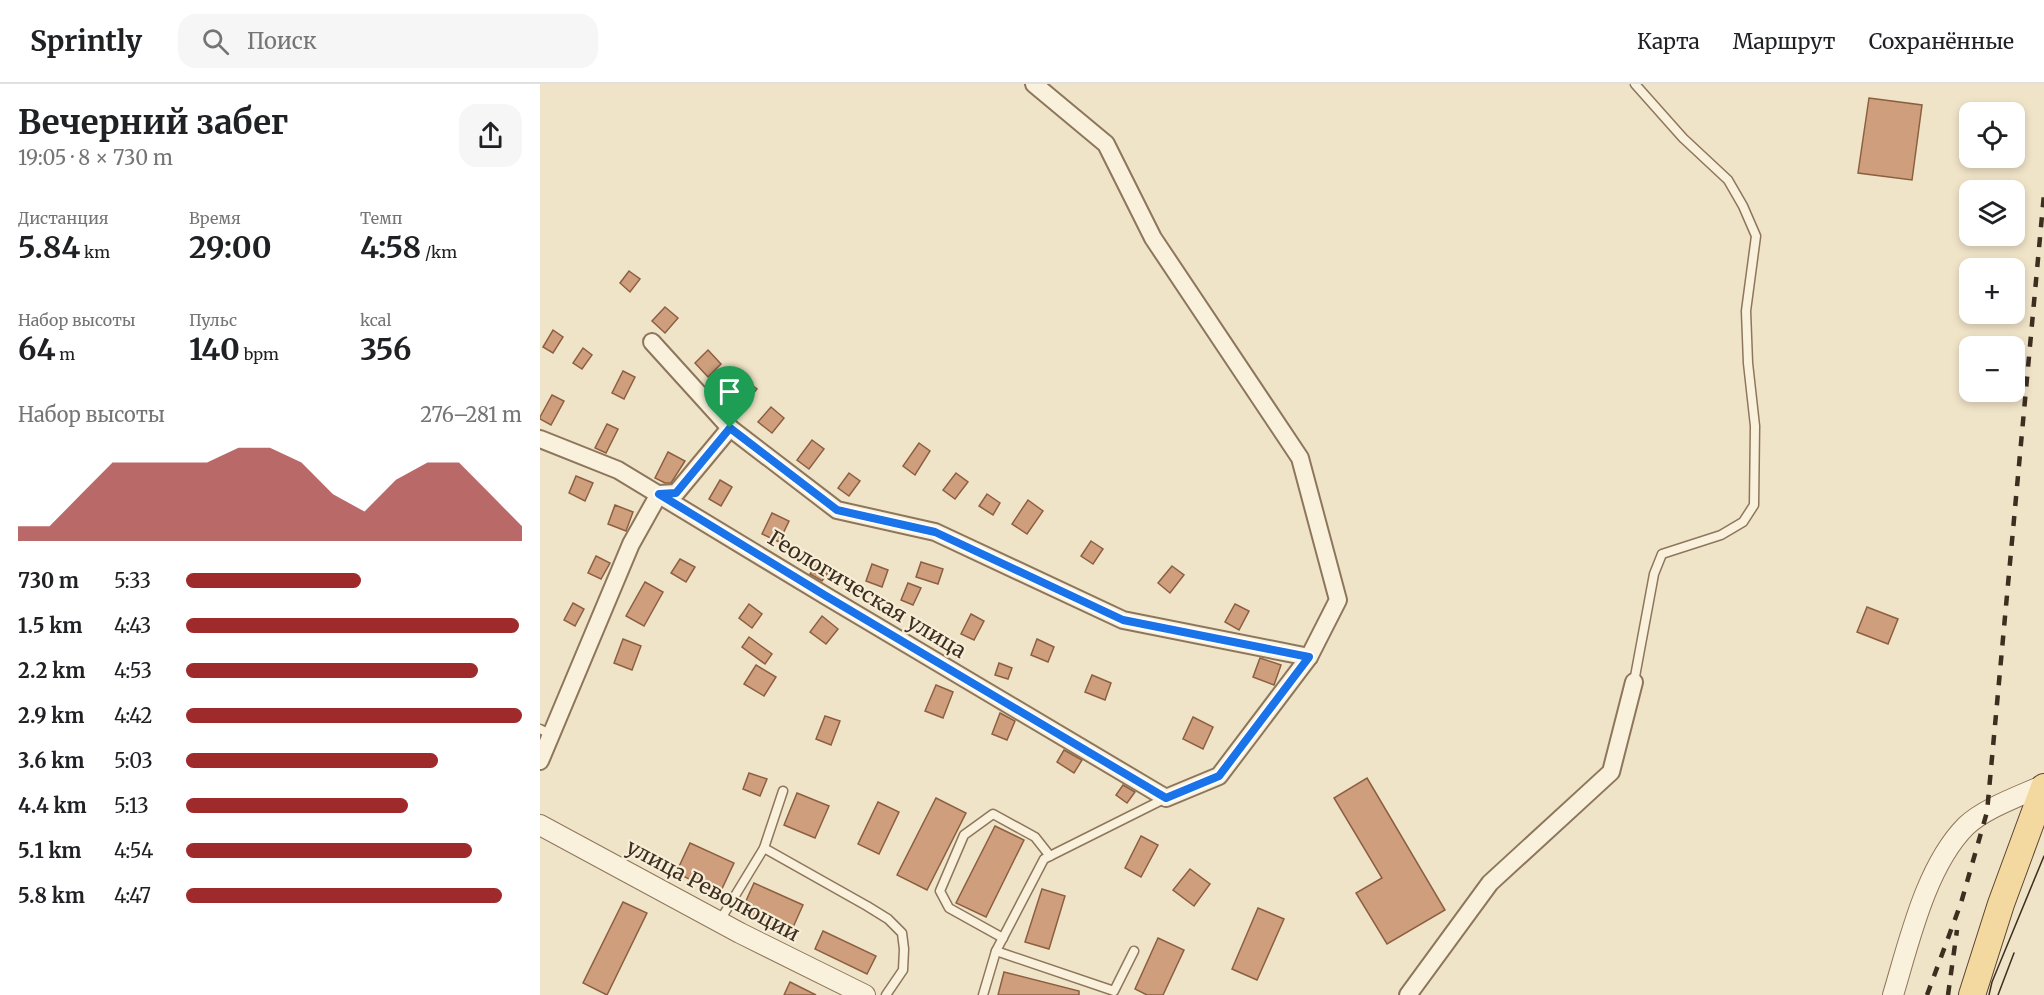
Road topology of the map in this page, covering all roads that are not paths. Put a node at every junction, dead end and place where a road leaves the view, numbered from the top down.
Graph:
1 (1034, 84) edge
2 (1635, 84) edge
3 (652, 342) dead end
4 (730, 428) junction
5 (540, 439) edge
6 (659, 494) junction
7 (1309, 657) junction
8 (1634, 682) joint
9 (546, 732) edge
10 (540, 761) edge
11 (2044, 786) edge
12 (783, 791) dead end
13 (1166, 798) junction
14 (540, 825) edge
15 (764, 848) junction
16 (1050, 856) junction
17 (719, 922) junction
18 (1003, 938) junction
19 (996, 951) junction
20 (1134, 951) dead end
21 (855, 993) edge
22 (886, 995) edge
23 (983, 995) edge
24 (1408, 995) edge
25 (1893, 995) edge
26 (1972, 995) edge

1 - 7 street
2 - 8 lane
3 - 4 street
4 - 6 street
4 - 7 street
5 - 6 street, Геологическая улица
6 - 9 street
6 - 13 street, Геологическая улица
7 - 13 street
8 - 24 street
9 - 10 street
11 - 25 street
11 - 26 main road
12 - 15 lane
13 - 16 lane
14 - 17 street, улица Революции
15 - 17 lane
15 - 22 lane
16 - 18 lane
16 - 18 lane
17 - 21 street, улица Революции
18 - 19 lane
19 - 20 lane
19 - 23 lane

